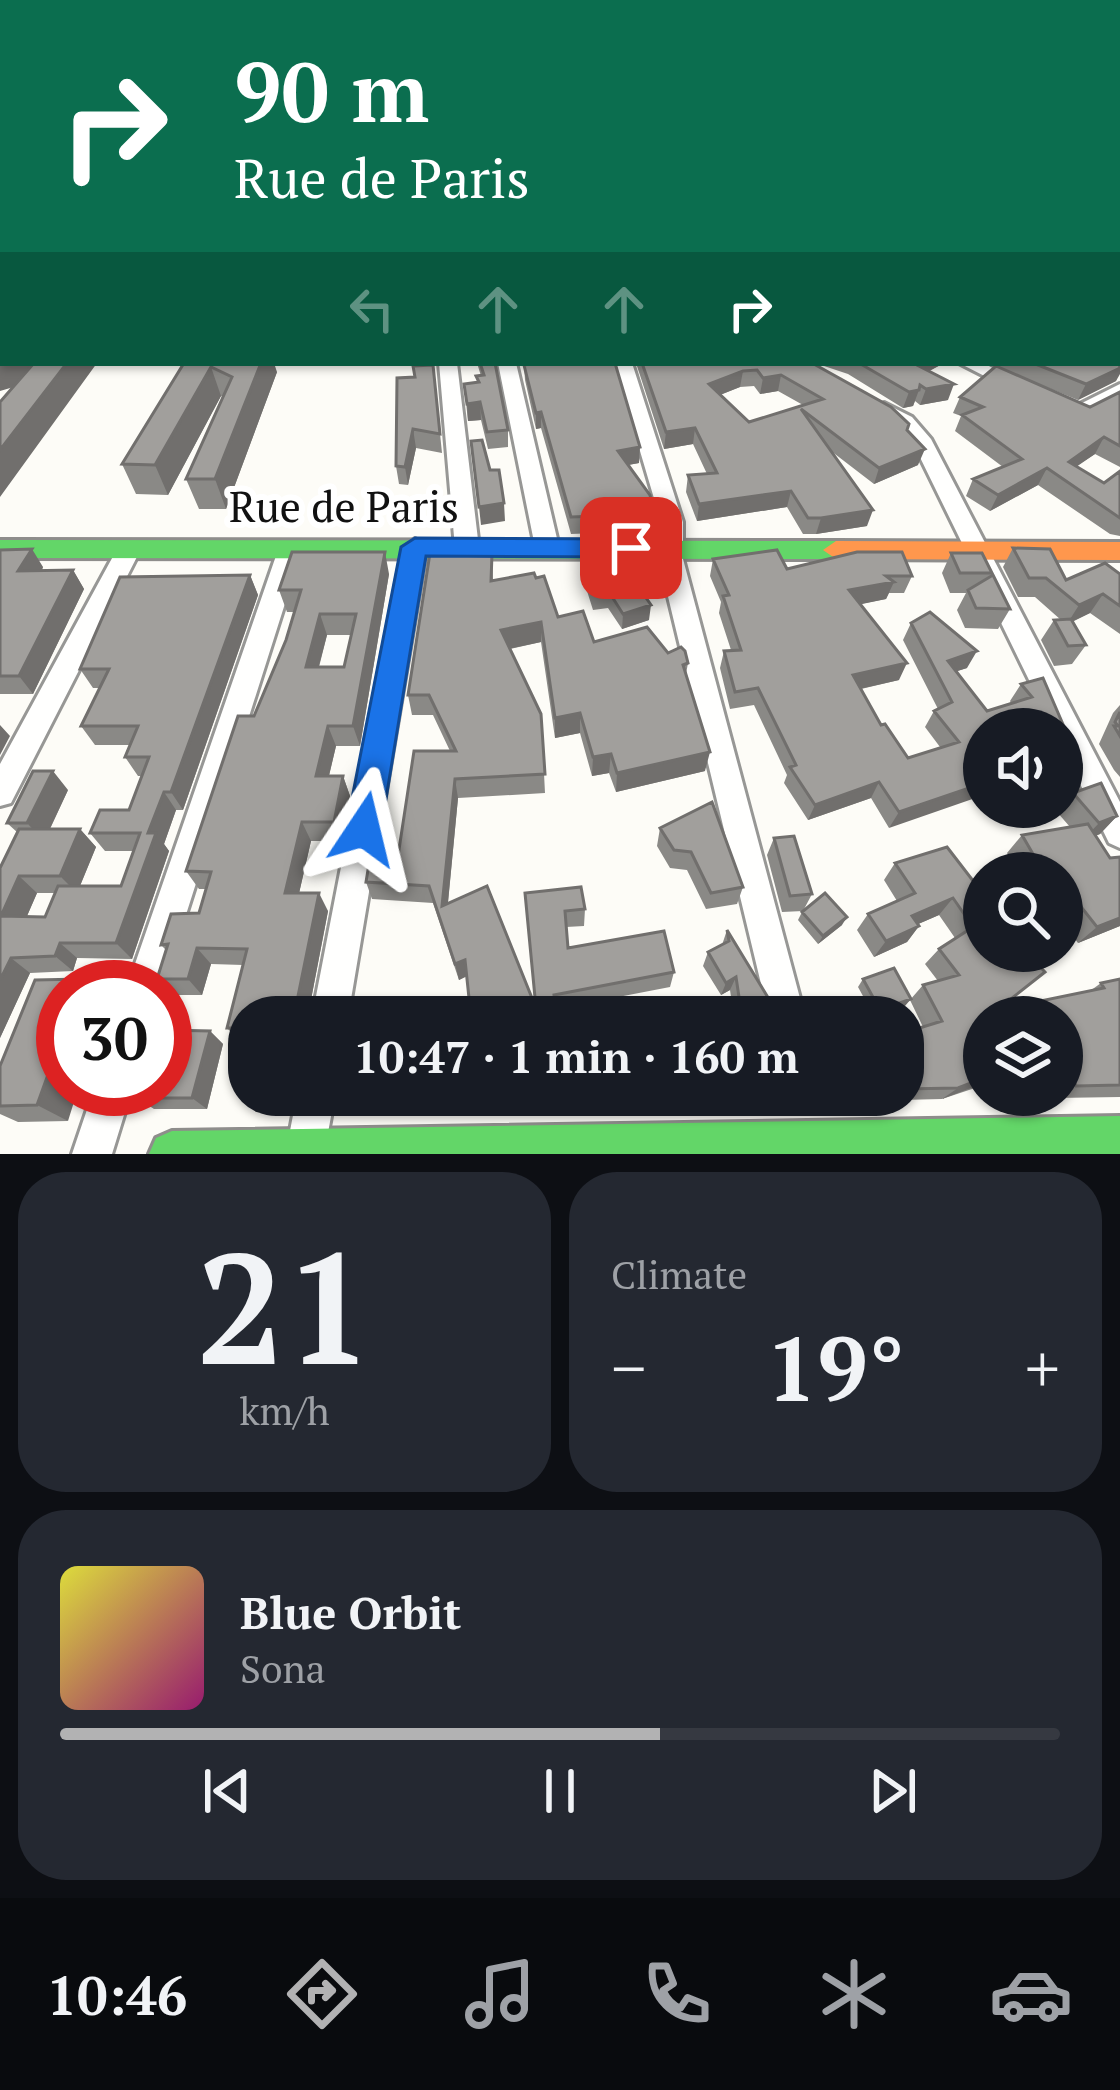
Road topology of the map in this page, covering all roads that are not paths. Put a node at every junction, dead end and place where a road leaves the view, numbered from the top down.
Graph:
1 (448, 366) edge
2 (508, 366) edge
3 (624, 366) edge
4 (975, 366) edge
5 (1120, 390) edge
6 (856, 394) edge
7 (415, 547) junction
8 (547, 547) junction
9 (467, 548) junction
10 (672, 548) junction
11 (0, 549) edge
12 (129, 550) junction
13 (290, 550) junction
14 (979, 550) junction
15 (1120, 551) edge
16 (0, 793) edge
17 (1120, 833) edge
18 (154, 960) edge
19 (334, 996) edge
20 (781, 996) edge
21 (104, 1116) edge
22 (312, 1116) edge
23 (1120, 1138) edge
24 (305, 1152) edge
25 (92, 1154) edge
26 (172, 1154) edge

1 - 9 street
2 - 8 street
3 - 10 street
4 - 5 street
6 - 14 street
7 - 9 main road, Rue de Paris
7 - 13 main road, Rue de Paris
7 - 19 street
8 - 9 main road, Rue de Paris
8 - 10 main road, Rue de Paris
10 - 14 main road, Rue de Paris
10 - 20 street
11 - 12 main road, Rue de Paris
12 - 13 main road, Rue de Paris
12 - 16 street
13 - 18 street
14 - 15 main road, Rue de Paris
14 - 17 street
21 - 25 street
22 - 24 street
23 - 24 main road
24 - 26 main road

